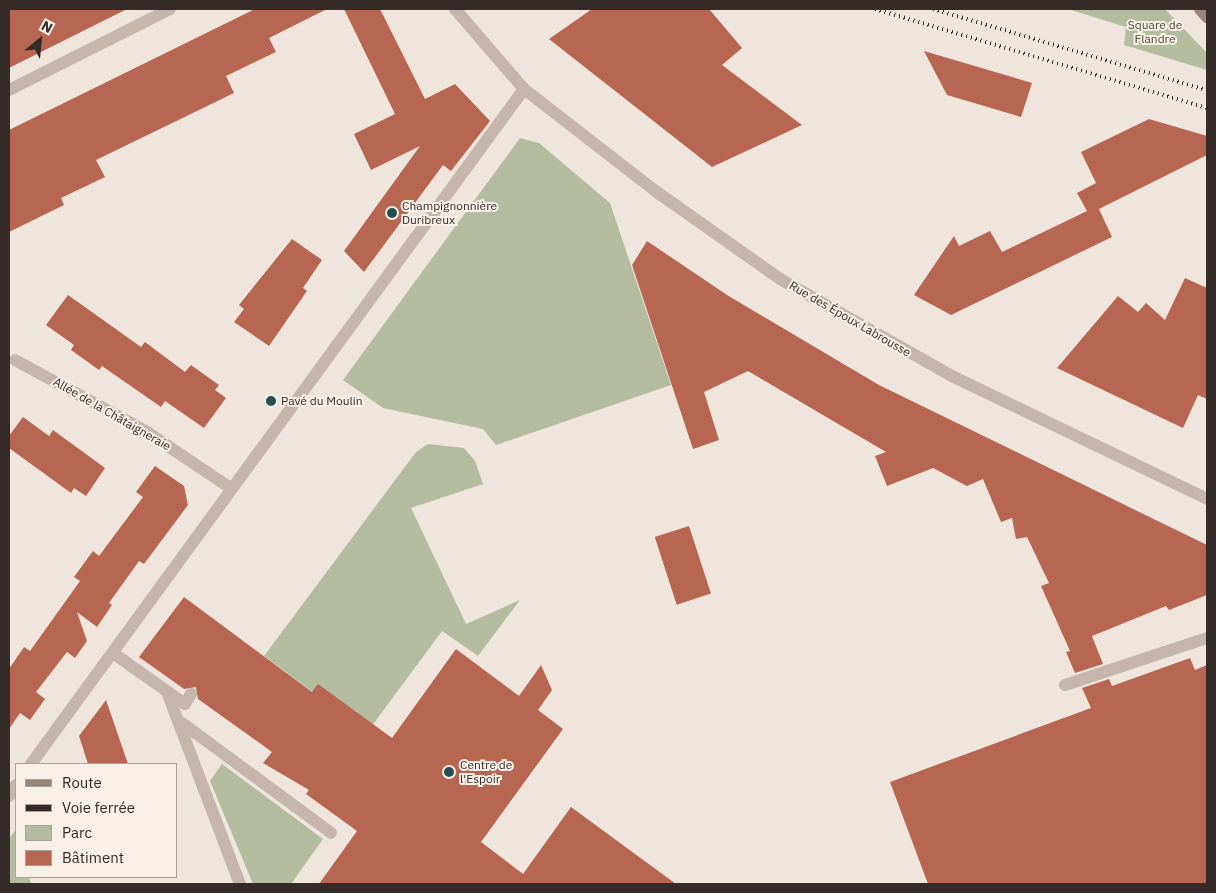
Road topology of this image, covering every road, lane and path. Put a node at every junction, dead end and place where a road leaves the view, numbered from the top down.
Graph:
1 (170, 9) edge
2 (455, 9) edge
3 (1200, 9) edge
4 (1207, 17) edge
5 (524, 89) junction
6 (9, 90) edge
7 (15, 360) dead end
8 (232, 489) junction
9 (1207, 499) edge
10 (1207, 638) edge
11 (113, 653) junction
12 (1064, 685) dead end
13 (167, 692) junction
14 (191, 694) dead end
15 (178, 720) junction
16 (33, 763) edge
17 (332, 833) dead end
18 (240, 884) edge

1 - 6 street
2 - 5 street, Rue des Époux Labrousse
3 - 4 main road
5 - 8 street
5 - 9 street, Rue des Époux Labrousse
7 - 8 street, Allée de la Châtaigneraie
8 - 11 street
10 - 12 street
11 - 13 street
11 - 16 street
13 - 14 street
13 - 15 street
15 - 17 street
15 - 18 street

